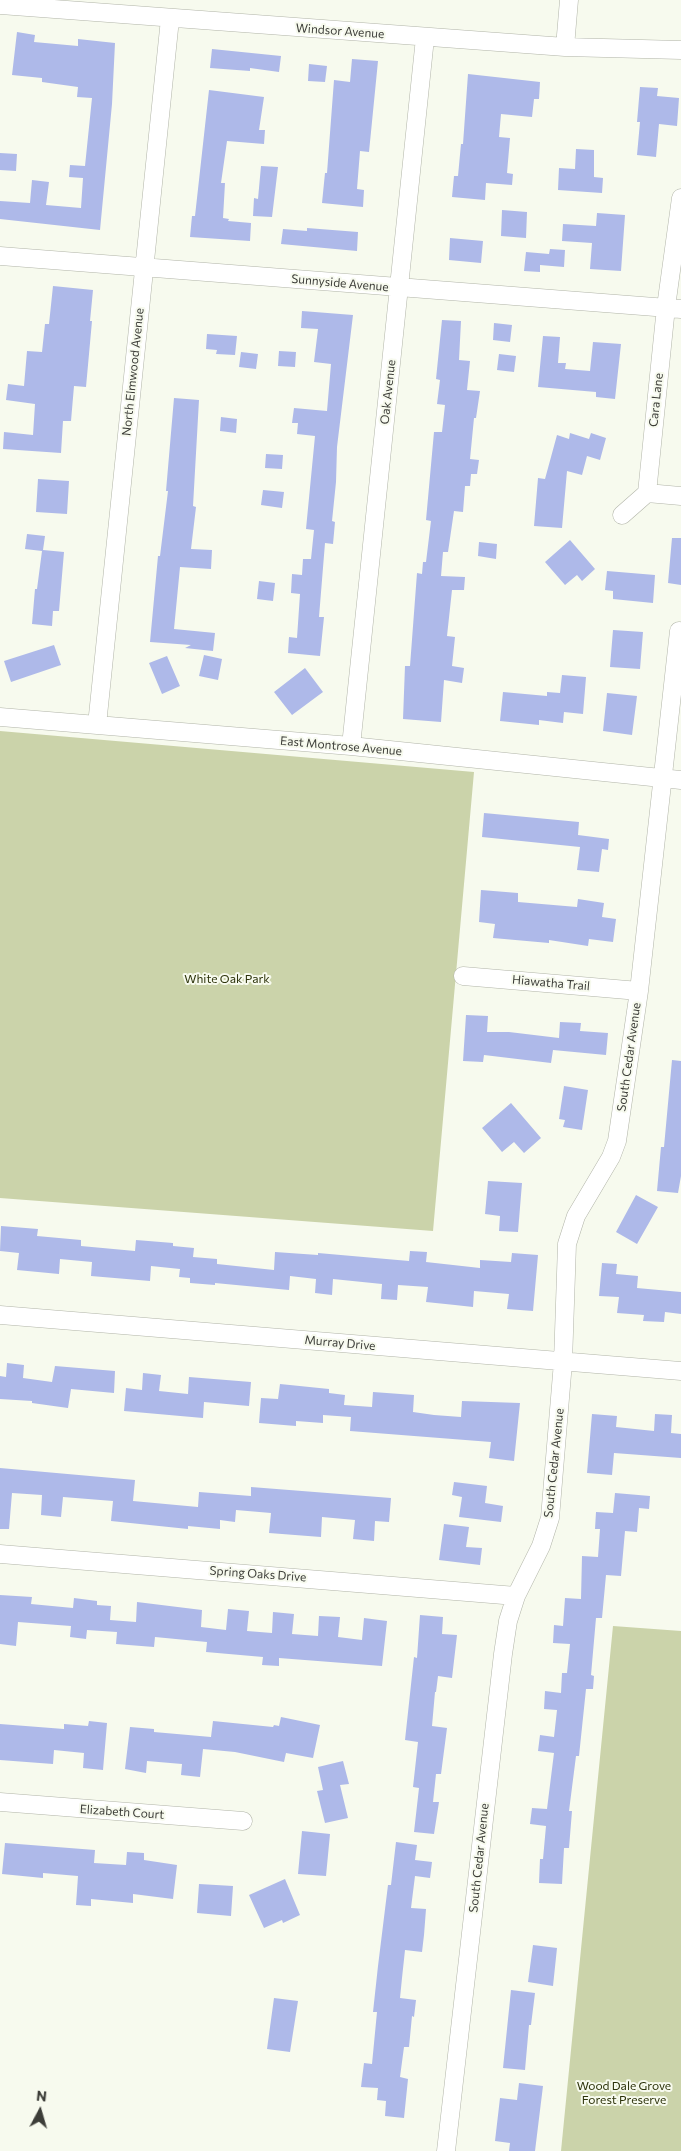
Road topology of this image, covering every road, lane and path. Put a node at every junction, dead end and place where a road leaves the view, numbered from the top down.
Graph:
1 (569, 0) edge
2 (0, 5) edge
3 (109, 6) edge
4 (170, 19) junction
5 (425, 38) junction
6 (565, 47) junction
7 (681, 50) edge
8 (681, 198) edge
9 (0, 256) edge
10 (144, 267) junction
11 (399, 288) junction
12 (673, 308) edge
13 (647, 493) junction
14 (681, 496) edge
15 (622, 515) dead end
16 (679, 631) dead end
17 (0, 717) edge
18 (97, 725) junction
19 (351, 746) junction
20 (663, 778) junction
21 (681, 780) edge
22 (463, 976) dead end
23 (639, 991) junction
24 (0, 1315) edge
25 (563, 1362) junction
26 (681, 1371) edge
27 (0, 1554) edge
28 (516, 1596) junction
29 (0, 1802) edge
30 (243, 1821) dead end
31 (446, 2151) edge

1 - 6 street
2 - 3 street, Windsor Avenue
3 - 4 street, Windsor Avenue
4 - 5 street, Windsor Avenue
4 - 10 street, North Elmwood Avenue
5 - 6 street, Windsor Avenue
5 - 11 street, Oak Avenue
6 - 7 street, Windsor Avenue
8 - 12 street, Cara Lane
9 - 10 street, Sunnyside Avenue
10 - 11 street, Sunnyside Avenue
10 - 18 street, North Elmwood Avenue
11 - 12 street, Sunnyside Avenue
11 - 19 street, Oak Avenue
12 - 13 street, Cara Lane
13 - 14 street
13 - 15 street
16 - 20 street, South Cedar Avenue
17 - 18 street, East Montrose Avenue
18 - 19 street, East Montrose Avenue
19 - 20 street, East Montrose Avenue
20 - 21 street, East Montrose Avenue
20 - 23 street, South Cedar Avenue
22 - 23 street, Hiawatha Trail
23 - 25 street, South Cedar Avenue
24 - 25 street, Murray Drive
25 - 26 street, Murray Drive
25 - 28 street, South Cedar Avenue
27 - 28 street, Spring Oaks Drive
28 - 31 street, South Cedar Avenue
29 - 30 street, Elizabeth Court

